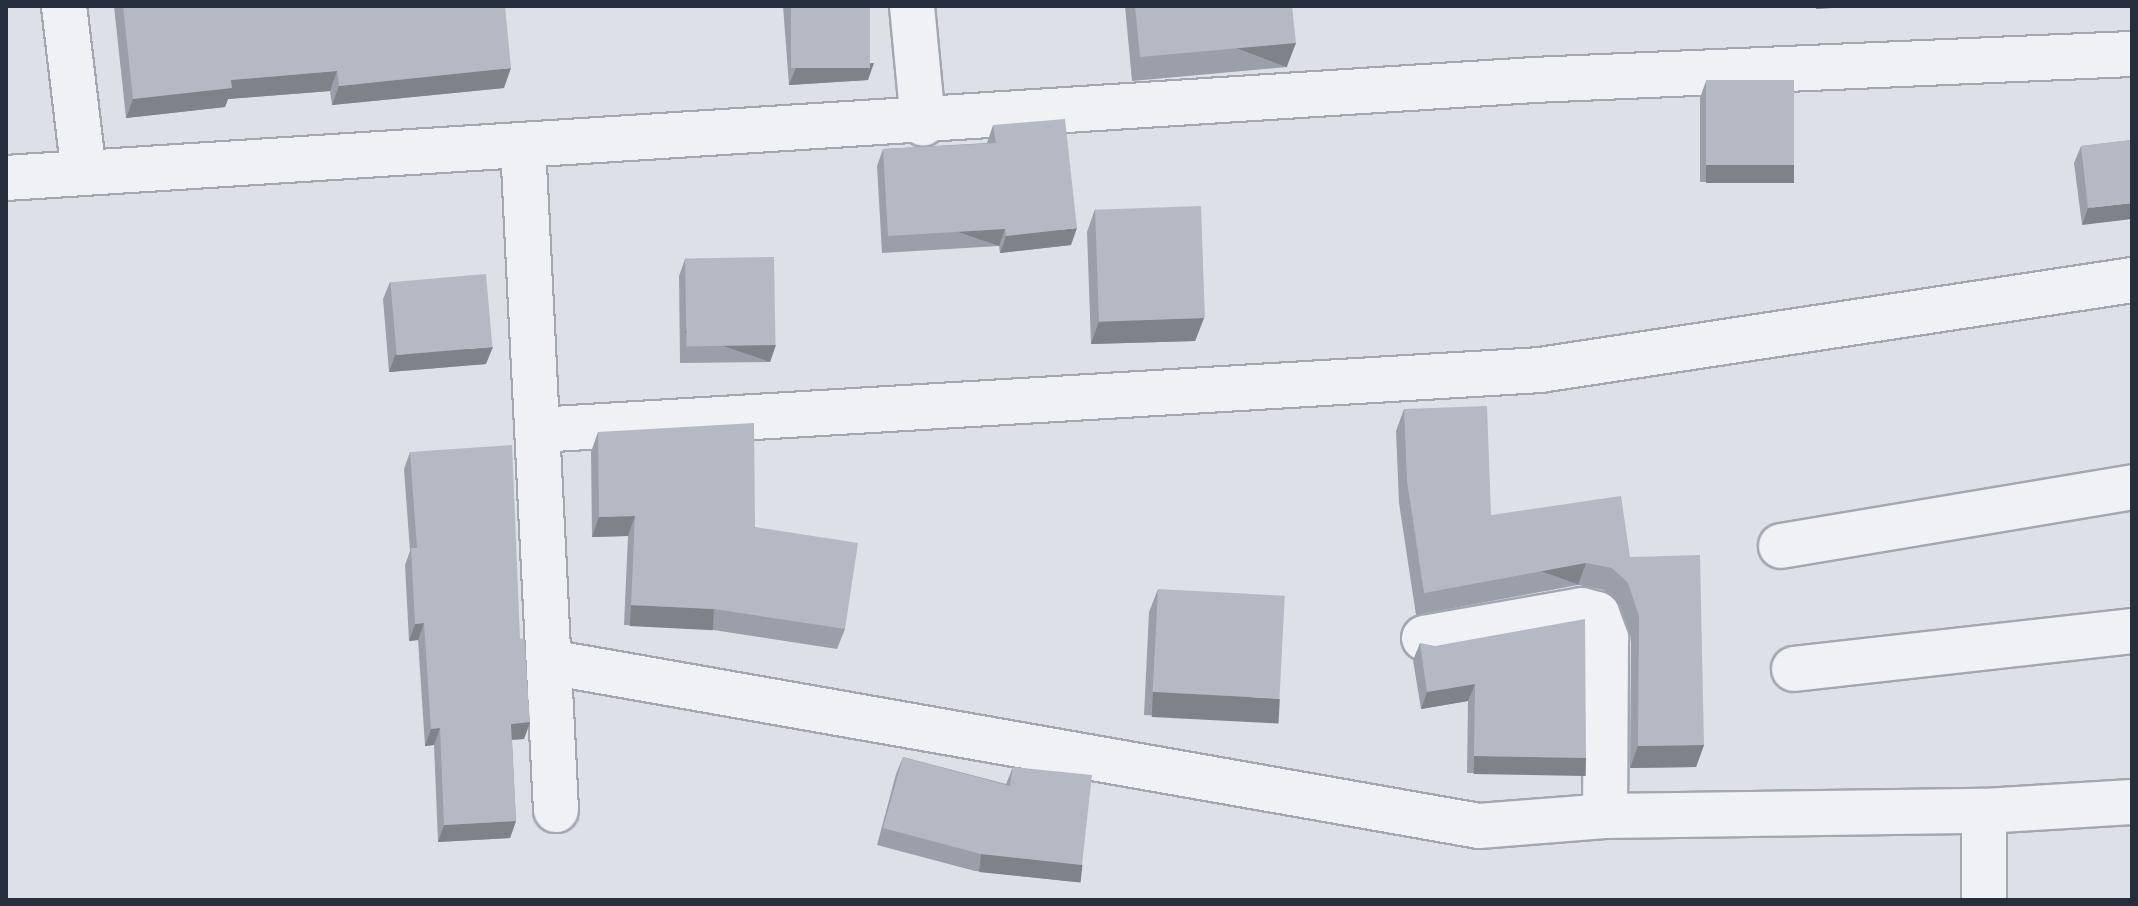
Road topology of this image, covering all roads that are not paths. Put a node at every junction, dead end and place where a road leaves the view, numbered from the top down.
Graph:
1 (64, 6) edge
2 (912, 6) edge
3 (2132, 54) edge
4 (923, 123) junction
5 (523, 145) junction
6 (84, 173) junction
7 (6, 178) edge
8 (2132, 280) edge
9 (537, 430) junction
10 (2132, 487) edge
11 (1781, 546) dead end
12 (2132, 631) edge
13 (1424, 638) dead end
14 (549, 662) junction
15 (1794, 669) dead end
16 (2132, 802) edge
17 (556, 810) dead end
18 (1984, 811) junction
19 (1605, 816) junction
20 (1984, 900) edge

1 - 6 street
2 - 4 street
3 - 4 street
4 - 5 street
5 - 6 street
5 - 9 street
6 - 7 street
8 - 9 street
9 - 14 street
10 - 11 street
12 - 15 street
13 - 19 street
14 - 17 street
14 - 19 street
16 - 18 street
18 - 19 street
18 - 20 street

